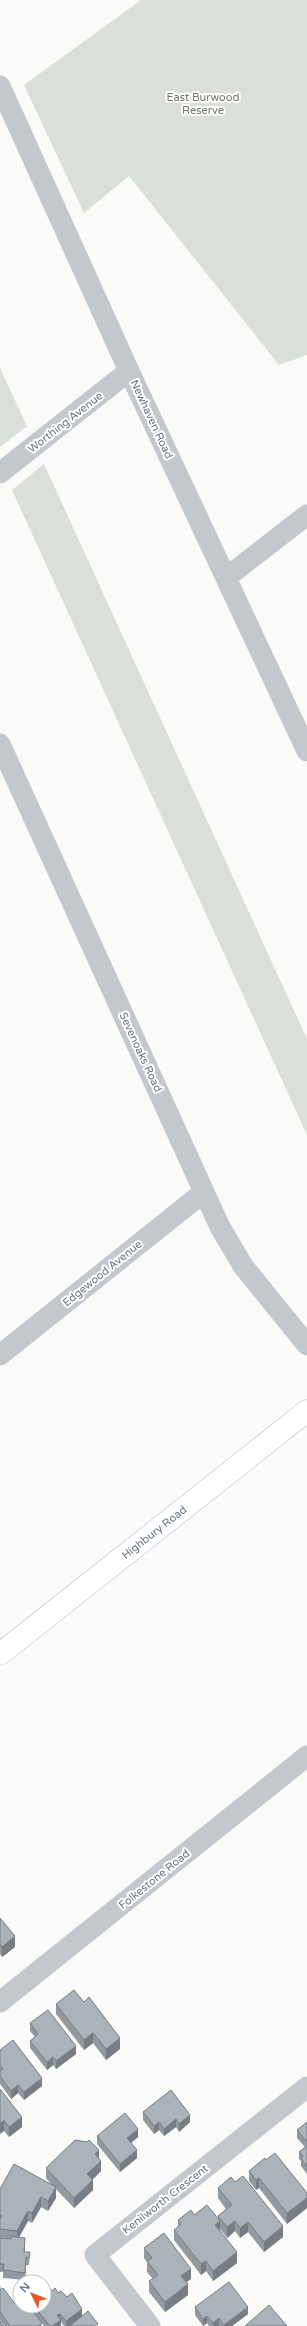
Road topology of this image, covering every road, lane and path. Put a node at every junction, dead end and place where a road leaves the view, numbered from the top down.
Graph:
1 (0, 86) edge
2 (129, 371) junction
3 (0, 473) edge
4 (307, 515) edge
5 (227, 577) junction
6 (0, 744) edge
7 (307, 751) edge
8 (204, 1192) junction
9 (307, 1345) edge
10 (0, 1355) edge
11 (307, 1411) edge
12 (0, 1654) edge
13 (307, 1756) edge
14 (0, 2002) edge
15 (307, 2087) edge
16 (150, 2326) edge

1 - 2 street, Newhaven Road
2 - 3 street, Worthing Avenue
2 - 5 street, Newhaven Road
4 - 5 street
5 - 7 street, Newhaven Road
6 - 8 street, Sevenoaks Road
8 - 9 street, Sevenoaks Road
8 - 10 street, Edgewood Avenue
11 - 12 main road, Highbury Road
13 - 14 street, Folkestone Road
15 - 16 street, Kenilworth Crescent

